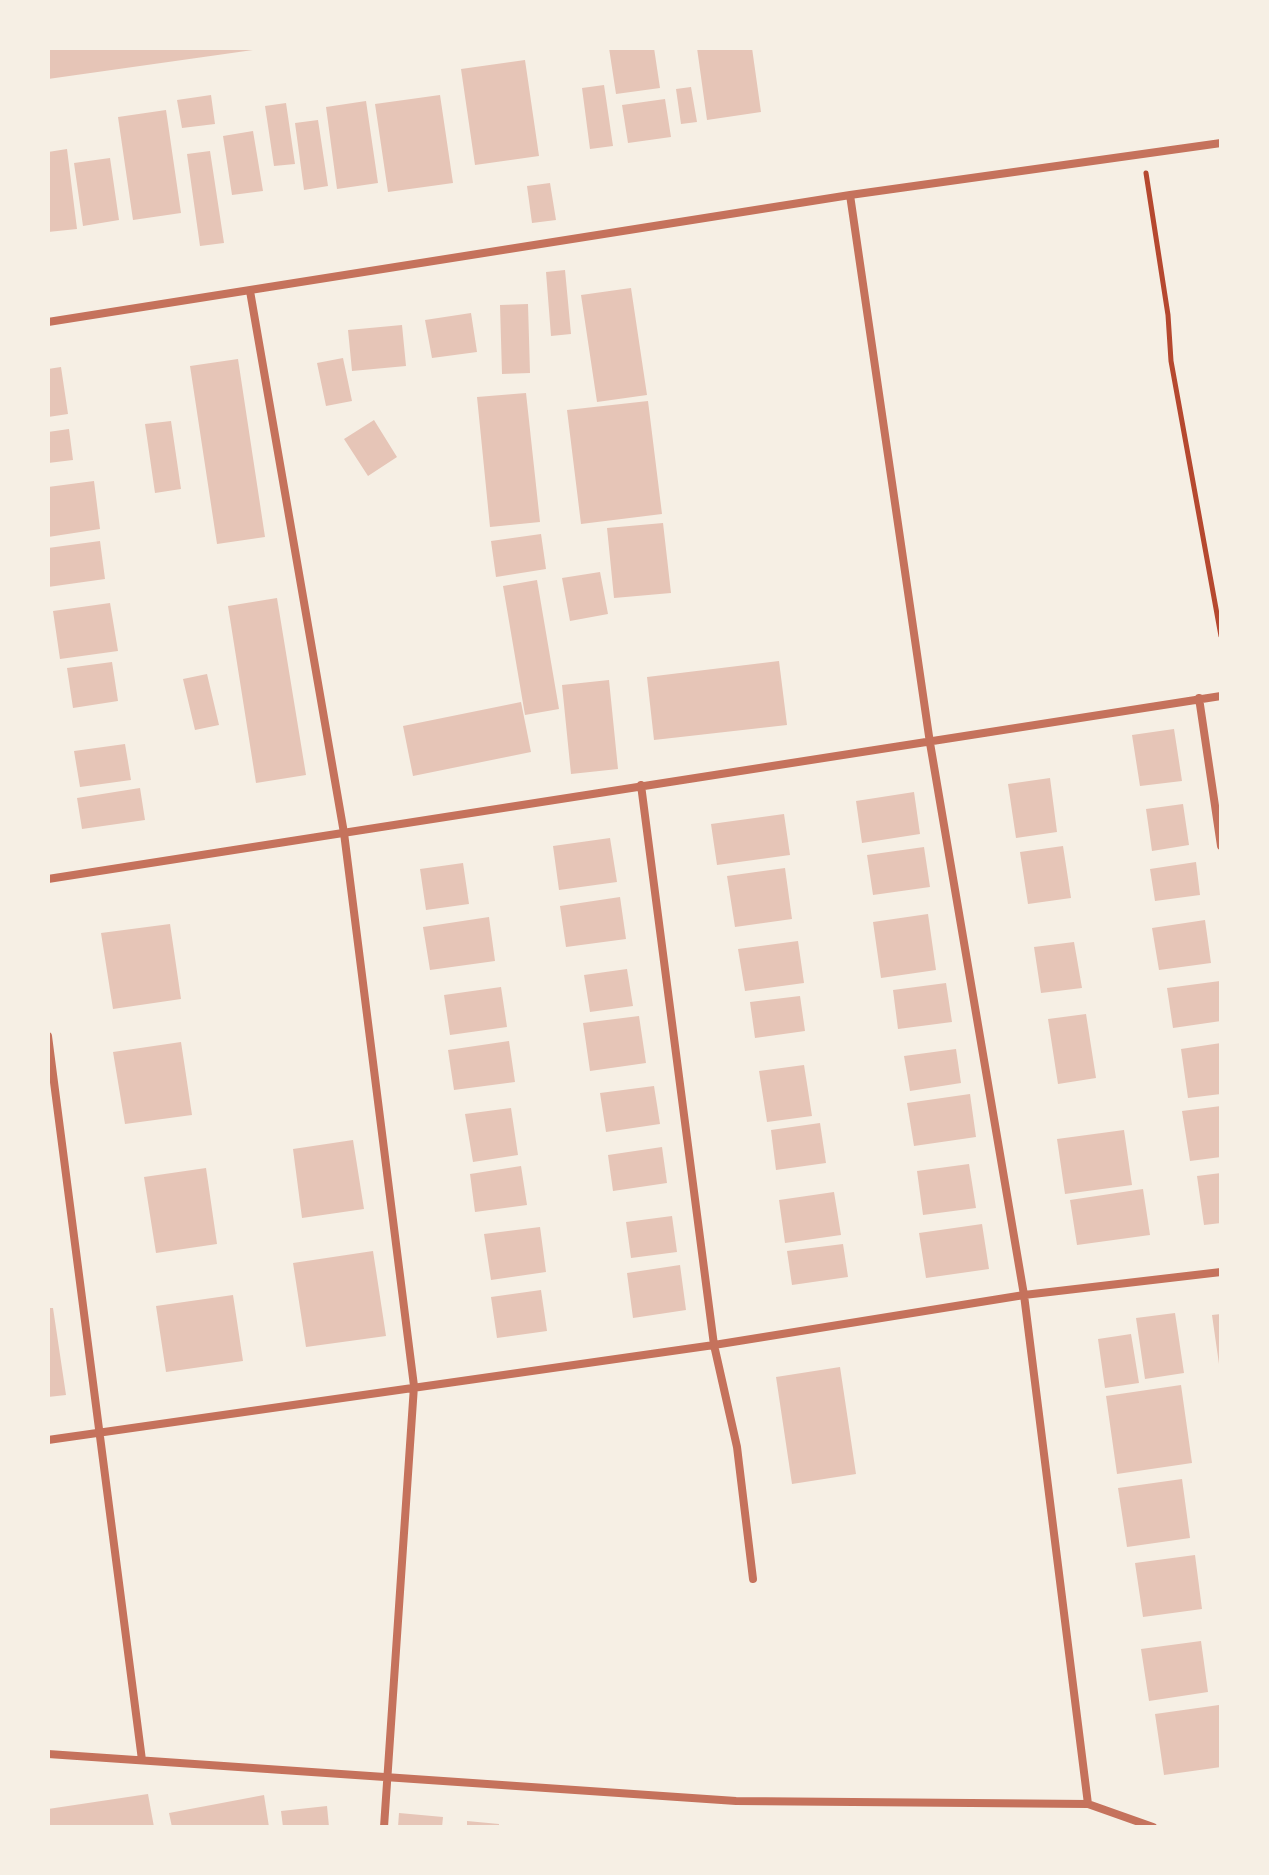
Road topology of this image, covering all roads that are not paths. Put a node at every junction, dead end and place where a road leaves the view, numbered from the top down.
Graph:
1 (1221, 143) edge
2 (850, 195) junction
3 (250, 291) junction
4 (48, 322) edge
5 (1221, 696) edge
6 (1199, 698) junction
7 (930, 743) junction
8 (641, 785) junction
9 (344, 833) junction
10 (1221, 846) edge
11 (48, 879) edge
12 (48, 1036) edge
13 (1221, 1272) edge
14 (1024, 1295) junction
15 (714, 1345) junction
16 (414, 1386) junction
17 (102, 1433) junction
18 (48, 1440) edge
19 (753, 1579) dead end
20 (48, 1754) edge
21 (142, 1760) junction
22 (388, 1775) junction
23 (1088, 1804) junction
24 (384, 1827) edge
25 (1153, 1827) edge

1 - 2 street
2 - 3 street
2 - 7 street
3 - 4 street
3 - 9 street
5 - 6 street
6 - 7 street
6 - 10 street
7 - 8 street
7 - 14 street
8 - 9 street
8 - 15 street
9 - 11 street
9 - 16 street
12 - 17 street
13 - 14 street
14 - 15 street
14 - 23 street
15 - 16 street
15 - 19 street
16 - 17 street
16 - 22 street
17 - 18 street
17 - 21 street
20 - 21 street
21 - 22 street
22 - 23 street
22 - 24 street
23 - 25 street

